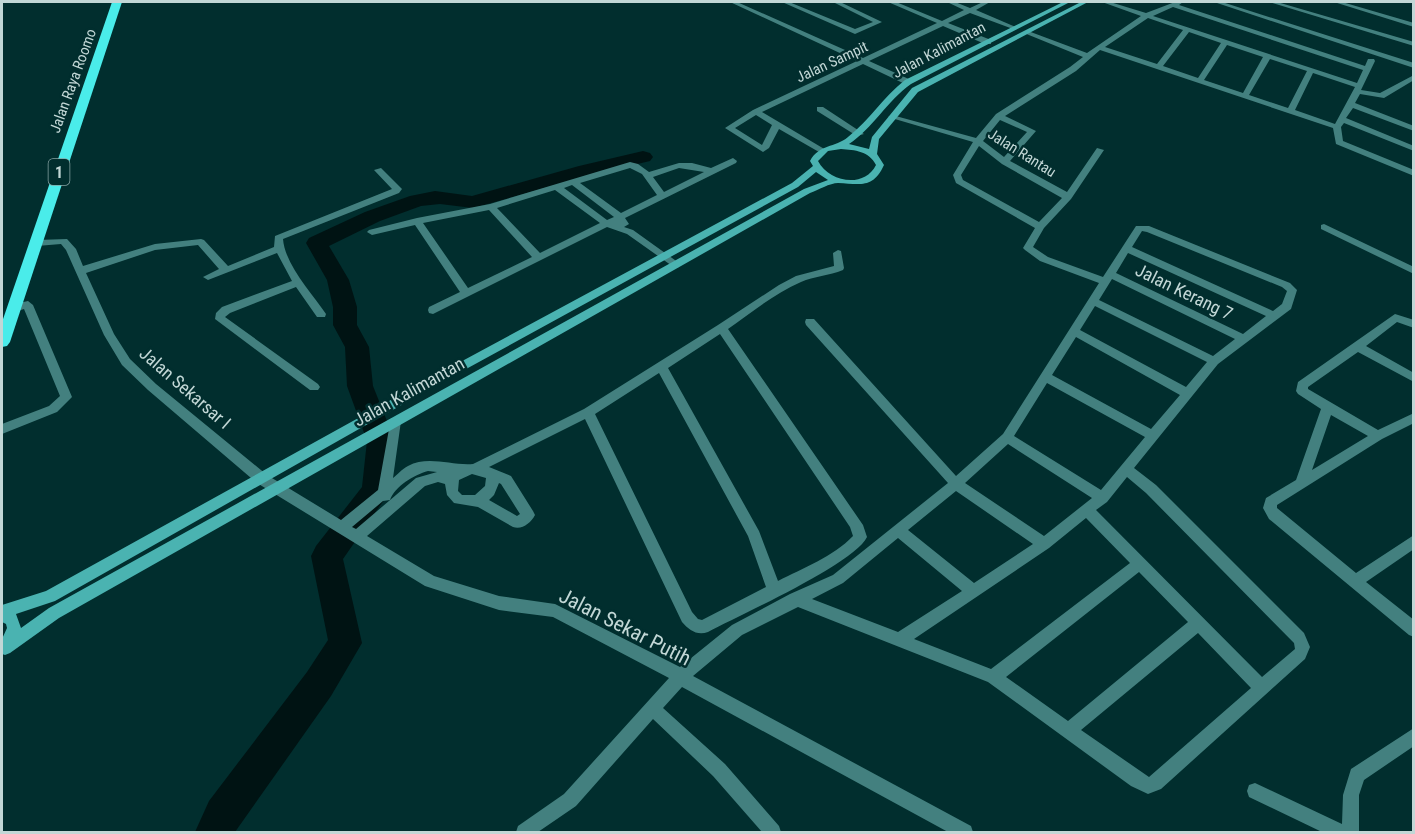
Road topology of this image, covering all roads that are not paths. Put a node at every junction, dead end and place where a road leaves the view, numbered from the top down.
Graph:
1 (117, 2) edge
2 (733, 2) edge
3 (836, 2) edge
4 (891, 2) edge
5 (950, 2) edge
6 (987, 2) edge
7 (1067, 2) edge
8 (1085, 2) edge
9 (1105, 2) edge
10 (1217, 2) edge
11 (1272, 2) edge
12 (1337, 2) edge
13 (1177, 3) edge
14 (785, 6) edge
15 (971, 10) junction
16 (777, 14) dead end
17 (1148, 15) junction
18 (768, 17) junction
19 (1032, 19) junction
20 (944, 23) junction
21 (1043, 23) junction
22 (1345, 23) junction
23 (1413, 25) edge
24 (1015, 28) junction
25 (1188, 28) junction
26 (1026, 32) junction
27 (1281, 40) junction
28 (1226, 41) junction
29 (988, 42) junction
30 (1413, 44) edge
31 (1099, 47) junction
32 (1375, 53) junction
33 (1265, 54) junction
34 (1088, 56) junction
35 (864, 62) junction
36 (945, 64) junction
37 (1413, 66) edge
38 (1158, 67) junction
39 (956, 69) junction
40 (1367, 69) junction
41 (1311, 70) junction
42 (1413, 77) edge
43 (1200, 81) junction
44 (908, 82) junction
45 (1357, 88) junction
46 (1245, 96) junction
47 (1351, 104) junction
48 (820, 109) dead end
49 (1291, 111) junction
50 (756, 112) junction
51 (999, 116) junction
52 (892, 117) junction
53 (1339, 123) junction
54 (777, 124) junction
55 (1413, 129) edge
56 (860, 134) junction
57 (978, 141) junction
58 (841, 146) junction
59 (1413, 149) edge
60 (822, 150) junction
61 (1100, 150) dead end
62 (873, 154) junction
63 (733, 160) dead end
64 (1005, 162) junction
65 (816, 168) junction
66 (378, 170) dead end
67 (711, 171) junction
68 (1413, 173) edge
69 (647, 176) junction
70 (837, 180) junction
71 (574, 183) junction
72 (558, 188) junction
73 (663, 196) junction
74 (1068, 197) junction
75 (490, 207) junction
76 (620, 218) junction
77 (417, 220) junction
78 (607, 224) junction
79 (1324, 227) dead end
80 (1040, 228) junction
81 (372, 232) dead end
82 (630, 232) junction
83 (37, 243) junction
84 (1126, 248) junction
85 (279, 249) junction
86 (838, 253) dead end
87 (664, 257) junction
88 (539, 258) junction
89 (675, 265) junction
90 (225, 269) junction
91 (80, 271) junction
92 (1413, 271) edge
93 (208, 277) dead end
94 (1107, 278) junction
95 (298, 282) junction
96 (467, 294) junction
97 (1093, 300) junction
98 (14, 308) junction
99 (433, 310) dead end
100 (321, 314) dead end
101 (1275, 316) junction
102 (810, 322) dead end
103 (1413, 324) edge
104 (722, 328) junction
105 (1074, 331) junction
106 (1244, 339) junction
107 (2, 342) edge
108 (1358, 347) junction
109 (1214, 362) junction
110 (661, 366) junction
111 (1045, 377) junction
112 (1413, 378) edge
113 (314, 387) dead end
114 (1188, 394) junction
115 (1328, 407) junction
116 (588, 412) junction
117 (1413, 417) edge
118 (393, 422) junction
119 (2, 429) edge
120 (1154, 436) junction
121 (1378, 436) junction
122 (1007, 437) junction
123 (478, 467) junction
124 (464, 470) junction
125 (1127, 470) junction
126 (492, 475) junction
127 (262, 479) junction
128 (453, 480) junction
129 (1301, 483) junction
130 (956, 484) junction
131 (276, 488) junction
132 (384, 493) junction
133 (1102, 498) junction
134 (476, 501) junction
135 (390, 507) junction
136 (1087, 510) junction
137 (342, 527) junction
138 (899, 531) junction
139 (357, 536) junction
140 (1413, 541) edge
141 (1044, 544) junction
142 (1139, 564) junction
143 (1356, 581) junction
144 (774, 590) junction
145 (973, 591) junction
146 (795, 599) junction
147 (2, 613) edge
148 (1198, 623) junction
149 (1413, 630) edge
150 (901, 639) junction
151 (3, 649) edge
152 (681, 676) junction
153 (993, 677) junction
154 (1262, 687) junction
155 (653, 709) junction
156 (1068, 731) junction
157 (1410, 743) edge
158 (1255, 791) dead end
159 (524, 832) edge
160 (773, 832) edge
161 (964, 832) edge
162 (1340, 832) edge
163 (1351, 832) edge

1 - 83 highway, Jalan Raya Roomo / 1
2 - 18 street
3 - 14 street
4 - 20 street
5 - 15 street
6 - 15 street, Jalan Sampit
7 - 19 main road, Jalan Kalimantan
8 - 21 main road, Jalan Kalimantan
9 - 17 street
10 - 22 street
11 - 22 street
12 - 22 street
13 - 17 street
13 - 27 street
15 - 20 street, Jalan Sampit
15 - 24 street
16 - 18 street
17 - 25 street
17 - 31 street
18 - 35 street
19 - 21 main road
19 - 24 main road, Jalan Kalimantan
20 - 29 street
20 - 35 street, Jalan Sampit
21 - 26 main road, Jalan Kalimantan
22 - 23 street
22 - 30 street
22 - 32 street
24 - 29 main road, Jalan Kalimantan
25 - 28 street
25 - 38 street
26 - 34 street
26 - 39 main road, Jalan Kalimantan
27 - 33 street
27 - 40 street
28 - 33 street
28 - 43 street
29 - 36 main road, Jalan Kalimantan
31 - 34 street
31 - 38 street
32 - 37 street
32 - 40 street
33 - 41 street
33 - 46 street
34 - 51 street
35 - 44 street
35 - 50 street, Jalan Sampit
36 - 39 main road
36 - 44 main road, Jalan Kalimantan
38 - 43 street
39 - 52 main road, Jalan Kalimantan
40 - 45 street
41 - 45 street
41 - 49 street
42 - 45 street
43 - 46 street
44 - 56 main road, Jalan Kalimantan
45 - 47 street
46 - 49 street
47 - 53 street
47 - 55 street
48 - 56 street
49 - 53 street
50 - 54 street
50 - 54 street, Jalan Sampit
51 - 57 street
51 - 64 street
52 - 57 street, Jalan Rantau
52 - 62 main road, Jalan Kalimantan
53 - 59 street
53 - 68 street
54 - 60 street
56 - 58 main road, Jalan Kalimantan
57 - 64 street, Jalan Rantau
57 - 80 street
58 - 60 main road
58 - 62 main road
60 - 65 main road
61 - 74 street
62 - 70 main road, Jalan Kalimantan
63 - 67 street
64 - 74 street, Jalan Rantau
65 - 70 main road
65 - 87 main road, Jalan Kalimantan
66 - 85 street
67 - 69 street
67 - 73 street
69 - 71 street
69 - 73 street
70 - 89 main road, Jalan Kalimantan
71 - 72 street
71 - 76 street
72 - 75 street
72 - 78 street
73 - 76 street
74 - 80 street
75 - 77 street
75 - 88 street
76 - 78 street
76 - 82 street
77 - 81 street
77 - 96 street
78 - 82 street
78 - 88 street
79 - 92 street
80 - 94 street, Jalan Kerang 7
82 - 87 street
83 - 91 street, Jalan Sekarsar I
83 - 98 highway, Jalan Raya Roomo / 1
84 - 94 street
84 - 101 street
84 - 101 street
85 - 90 street
85 - 95 street
86 - 104 street
87 - 89 street
87 - 127 main road, Jalan Kalimantan
88 - 96 street
89 - 118 main road, Jalan Kalimantan
90 - 91 street
90 - 93 street
91 - 127 street, Jalan Sekarsar I
94 - 97 street
94 - 106 street, Jalan Kerang 7
95 - 100 street
95 - 113 street
96 - 99 street
97 - 105 street
97 - 109 street
98 - 107 highway, Jalan Raya Roomo / 1
98 - 119 street
101 - 106 street
102 - 130 street
103 - 108 street
104 - 110 street
104 - 144 street
105 - 111 street
105 - 114 street
106 - 109 street
108 - 112 street
108 - 115 street
109 - 114 street
110 - 116 street
110 - 144 street
111 - 120 street
111 - 122 street
114 - 120 street
115 - 121 street
115 - 129 street
116 - 123 street
116 - 144 street
117 - 121 street
118 - 131 main road, Jalan Kalimantan
118 - 132 street
120 - 125 street
121 - 129 street
122 - 130 street
122 - 133 street
123 - 124 street
123 - 126 street
124 - 128 street
124 - 132 street
125 - 133 street
125 - 154 street
126 - 134 street
126 - 134 street
127 - 131 street, Jalan Sekar Putih
127 - 147 main road, Jalan Kalimantan
128 - 134 street
128 - 135 street
129 - 143 street
130 - 138 street
130 - 141 street
131 - 137 street, Jalan Sekar Putih
131 - 151 main road, Jalan Kalimantan
132 - 135 street
132 - 137 street
133 - 136 street
135 - 139 street
136 - 141 street
136 - 142 street
137 - 139 street, Jalan Sekar Putih
138 - 145 street
138 - 146 street
139 - 152 street, Jalan Sekar Putih
140 - 143 street
141 - 145 street
142 - 148 street
142 - 153 street
143 - 149 street
145 - 150 street
146 - 150 street
146 - 152 street
147 - 151 main road
148 - 154 street
148 - 156 street
150 - 153 street
152 - 155 street
152 - 161 street, Jalan Sekar Putih
153 - 156 street
154 - 156 street
155 - 159 street
155 - 160 street
157 - 163 street
158 - 162 street

